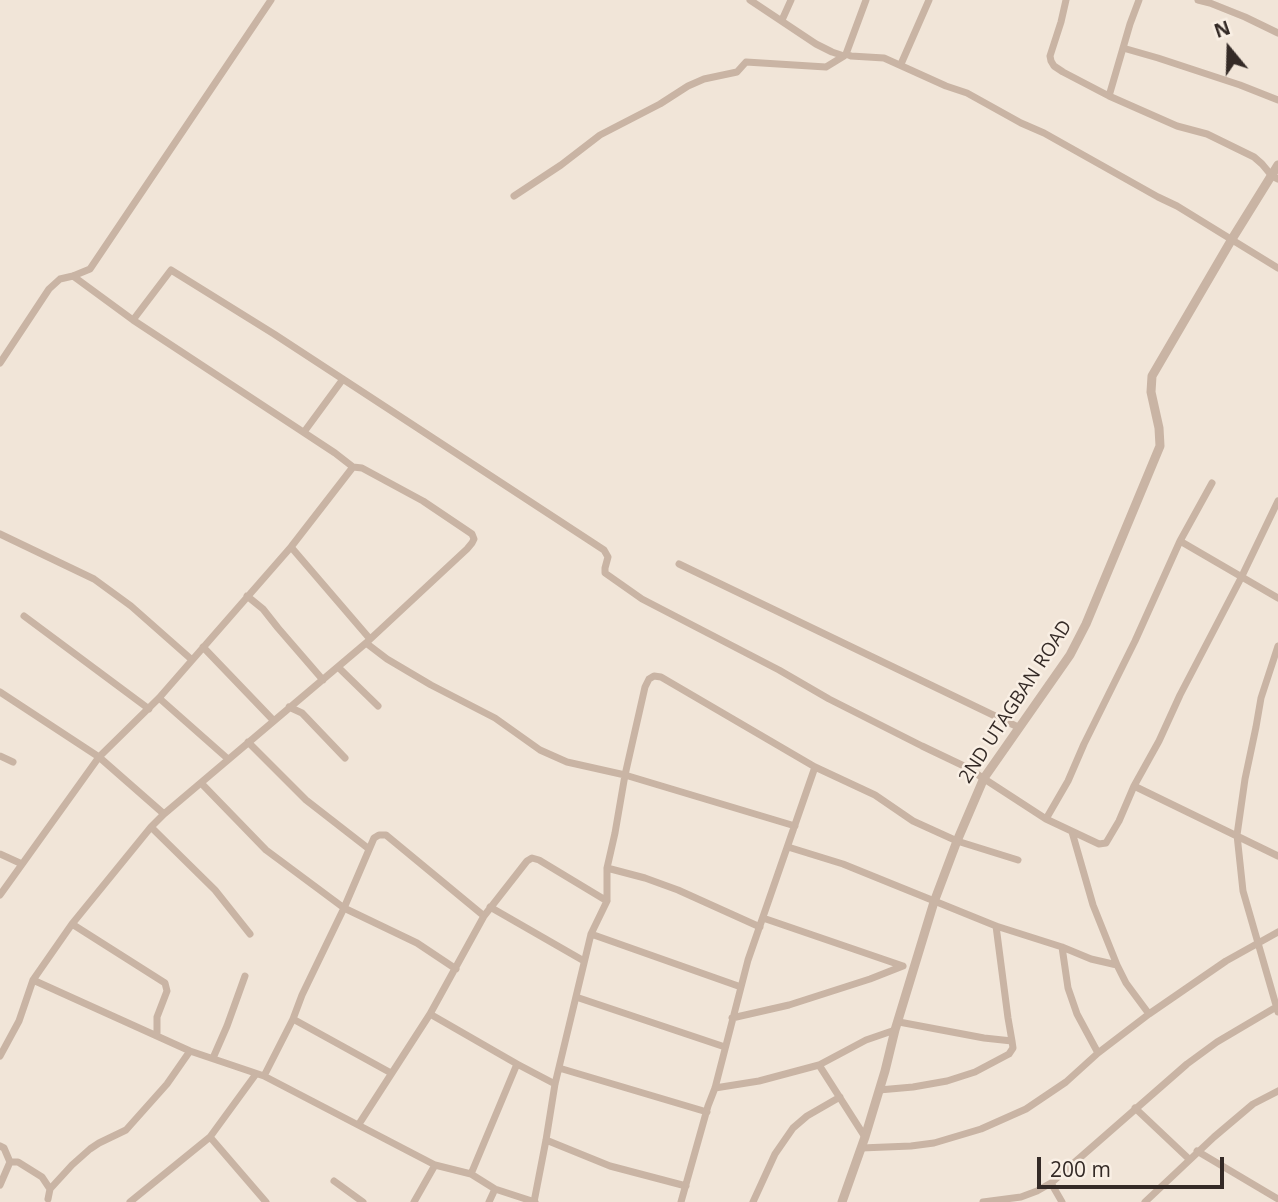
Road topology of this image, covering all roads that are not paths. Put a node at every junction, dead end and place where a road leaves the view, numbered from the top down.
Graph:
1 (271, 0) edge
2 (750, 0) edge
3 (791, 0) edge
4 (866, 0) edge
5 (929, 0) edge
6 (1066, 0) edge
7 (1139, 0) edge
8 (1198, 0) edge
9 (782, 20) junction
10 (1278, 33) edge
11 (1123, 48) junction
12 (845, 55) junction
13 (901, 64) junction
14 (1108, 96) junction
15 (1278, 100) edge
16 (1278, 165) edge
17 (1275, 178) edge
18 (514, 196) dead end
19 (1232, 239) junction
20 (1278, 268) edge
21 (73, 276) junction
22 (133, 320) junction
23 (0, 363) edge
24 (343, 379) junction
25 (304, 432) junction
26 (353, 467) junction
27 (1212, 483) dead end
28 (1278, 501) edge
29 (0, 534) edge
30 (1180, 541) junction
31 (291, 547) junction
32 (679, 564) dead end
33 (1241, 578) junction
34 (247, 596) junction
35 (1278, 598) edge
36 (24, 616) dead end
37 (368, 641) junction
38 (1278, 646) edge
39 (204, 647) junction
40 (191, 659) junction
41 (338, 667) junction
42 (323, 680) junction
43 (0, 692) edge
44 (159, 698) junction
45 (378, 706) dead end
46 (289, 708) junction
47 (149, 709) junction
48 (274, 721) junction
49 (1018, 727) junction
50 (248, 742) junction
51 (0, 756) edge
52 (99, 757) junction
53 (345, 758) dead end
54 (228, 759) junction
55 (13, 762) dead end
56 (815, 767) junction
57 (625, 775) junction
58 (984, 778) junction
59 (201, 783) junction
60 (1134, 786) junction
61 (164, 814) junction
62 (1046, 819) junction
63 (795, 826) junction
64 (151, 827) junction
65 (1072, 832) junction
66 (1237, 835) junction
67 (957, 841) junction
68 (788, 847) junction
69 (369, 849) junction
70 (0, 854) edge
71 (1278, 856) edge
72 (1018, 860) dead end
73 (22, 864) junction
74 (607, 868) junction
75 (0, 895) edge
76 (607, 901) junction
77 (934, 902) junction
78 (490, 907) junction
79 (344, 908) junction
80 (484, 916) junction
81 (763, 918) junction
82 (72, 925) junction
83 (996, 926) junction
84 (760, 927) junction
85 (1278, 932) edge
86 (250, 934) dead end
87 (591, 934) junction
88 (1258, 943) junction
89 (1062, 947) junction
90 (584, 961) junction
91 (1117, 965) junction
92 (903, 966) junction
93 (456, 969) junction
94 (914, 970) junction
95 (245, 976) dead end
96 (33, 980) junction
97 (741, 987) junction
98 (576, 997) junction
99 (1277, 1008) edge
100 (430, 1014) junction
101 (1149, 1014) junction
102 (732, 1018) junction
103 (293, 1019) junction
104 (897, 1026) junction
105 (158, 1036) junction
106 (1012, 1041) junction
107 (725, 1047) junction
108 (191, 1051) junction
109 (1098, 1053) junction
110 (0, 1056) edge
111 (213, 1058) junction
112 (517, 1064) junction
113 (819, 1065) junction
114 (559, 1068) junction
115 (391, 1073) junction
116 (260, 1075) junction
117 (555, 1084) junction
118 (715, 1088) junction
119 (879, 1090) junction
120 (1278, 1091) edge
121 (840, 1097) junction
122 (1135, 1108) junction
123 (707, 1112) junction
124 (359, 1124) junction
125 (210, 1137) junction
126 (865, 1137) junction
127 (546, 1140) junction
128 (0, 1146) edge
129 (861, 1148) junction
130 (1197, 1151) junction
131 (1189, 1159) junction
132 (10, 1162) junction
133 (435, 1165) junction
134 (471, 1174) junction
135 (334, 1181) dead end
136 (1051, 1183) junction
137 (0, 1185) edge
138 (686, 1186) junction
139 (50, 1189) junction
140 (495, 1189) junction
141 (1278, 1199) edge
142 (49, 1201) edge
143 (130, 1202) edge
144 (266, 1202) edge
145 (363, 1202) edge
146 (414, 1202) edge
147 (489, 1202) edge
148 (534, 1202) edge
149 (681, 1202) edge
150 (753, 1202) edge
151 (842, 1202) edge
152 (983, 1202) edge
153 (1062, 1202) edge
154 (1145, 1202) edge

1 - 21 street
2 - 9 street
3 - 9 street
4 - 12 street
5 - 13 street
6 - 14 street
7 - 11 street
8 - 10 street
9 - 12 street
11 - 14 street
11 - 15 street
12 - 13 street
12 - 18 street
13 - 19 street
14 - 17 street
16 - 17 street, 2ND UTAGBAN ROAD
17 - 19 street, 2ND UTAGBAN ROAD
19 - 20 street
19 - 49 street, 2ND UTAGBAN ROAD
21 - 22 street
21 - 23 street
22 - 24 street
22 - 25 street
24 - 25 street
24 - 58 street
25 - 26 street
26 - 31 street
26 - 37 street
27 - 30 street
28 - 33 street
29 - 40 street
30 - 33 street
30 - 62 street
31 - 34 street
31 - 37 street
32 - 49 street
33 - 35 street
33 - 60 street
34 - 39 street
34 - 42 street
36 - 47 street
37 - 41 street
37 - 57 street
38 - 66 street
39 - 40 street
39 - 48 street
40 - 44 street
41 - 42 street
41 - 45 street
42 - 46 street
43 - 52 street
44 - 47 street
44 - 54 street
46 - 48 street
46 - 53 street
47 - 52 street
48 - 50 street
49 - 58 street, 2ND UTAGBAN ROAD
50 - 54 street
50 - 69 street
51 - 55 street
52 - 61 street
52 - 73 street
54 - 59 street
56 - 57 street
56 - 63 street
56 - 67 street
57 - 63 street
57 - 74 street
58 - 62 street
58 - 67 street, 2ND UTAGBAN ROAD
59 - 61 street
59 - 79 street
60 - 65 street
60 - 66 street
61 - 64 street
62 - 65 street
63 - 68 street
64 - 82 street
64 - 86 street
65 - 91 street
66 - 71 street
66 - 88 street
67 - 72 street
67 - 77 street, 2ND UTAGBAN ROAD
68 - 77 street
68 - 81 street
69 - 79 street
69 - 80 street
70 - 73 street
73 - 75 street
74 - 76 street
74 - 84 street
76 - 78 street
76 - 87 street
77 - 83 street
77 - 94 street, 2ND UTAGBAN ROAD
78 - 80 street
78 - 90 street
79 - 93 street
79 - 103 street
80 - 93 street
81 - 84 street
81 - 92 street
82 - 96 street
82 - 105 street
83 - 89 street
83 - 106 street
84 - 97 street
85 - 88 street
87 - 90 street
87 - 97 street
88 - 99 street
88 - 101 street
89 - 91 street
89 - 109 street
90 - 98 street
91 - 101 street
92 - 94 street
92 - 102 street
93 - 100 street
94 - 104 street, 2ND UTAGBAN ROAD
95 - 111 street
96 - 105 street
96 - 110 street
97 - 102 street
98 - 107 street
98 - 114 street
99 - 122 street
100 - 112 street
100 - 115 street
101 - 109 street
102 - 107 street
103 - 115 street
103 - 116 street
104 - 106 street
104 - 113 street
104 - 119 street, 2ND UTAGBAN ROAD
105 - 108 street
106 - 119 street
107 - 118 street
108 - 111 street
108 - 139 street
109 - 129 street
111 - 116 street
112 - 117 street
112 - 134 street
113 - 118 street
113 - 121 street
114 - 117 street
114 - 123 street
115 - 124 street
116 - 124 street
116 - 125 street
117 - 127 street
118 - 123 street
119 - 126 street, 2ND UTAGBAN ROAD
120 - 130 street
121 - 126 street
121 - 150 street
122 - 131 street
122 - 136 street
123 - 138 street
124 - 133 street
125 - 143 street
125 - 144 street
126 - 129 street, 2ND UTAGBAN ROAD
127 - 138 street
127 - 148 street
128 - 132 street
129 - 151 street, 2ND UTAGBAN ROAD
130 - 131 street
130 - 141 street
131 - 154 street
132 - 137 street
132 - 139 street
133 - 134 street
133 - 146 street
134 - 140 street
135 - 145 street
136 - 152 street
136 - 153 street
138 - 149 street
139 - 142 street
140 - 147 street
140 - 148 street

